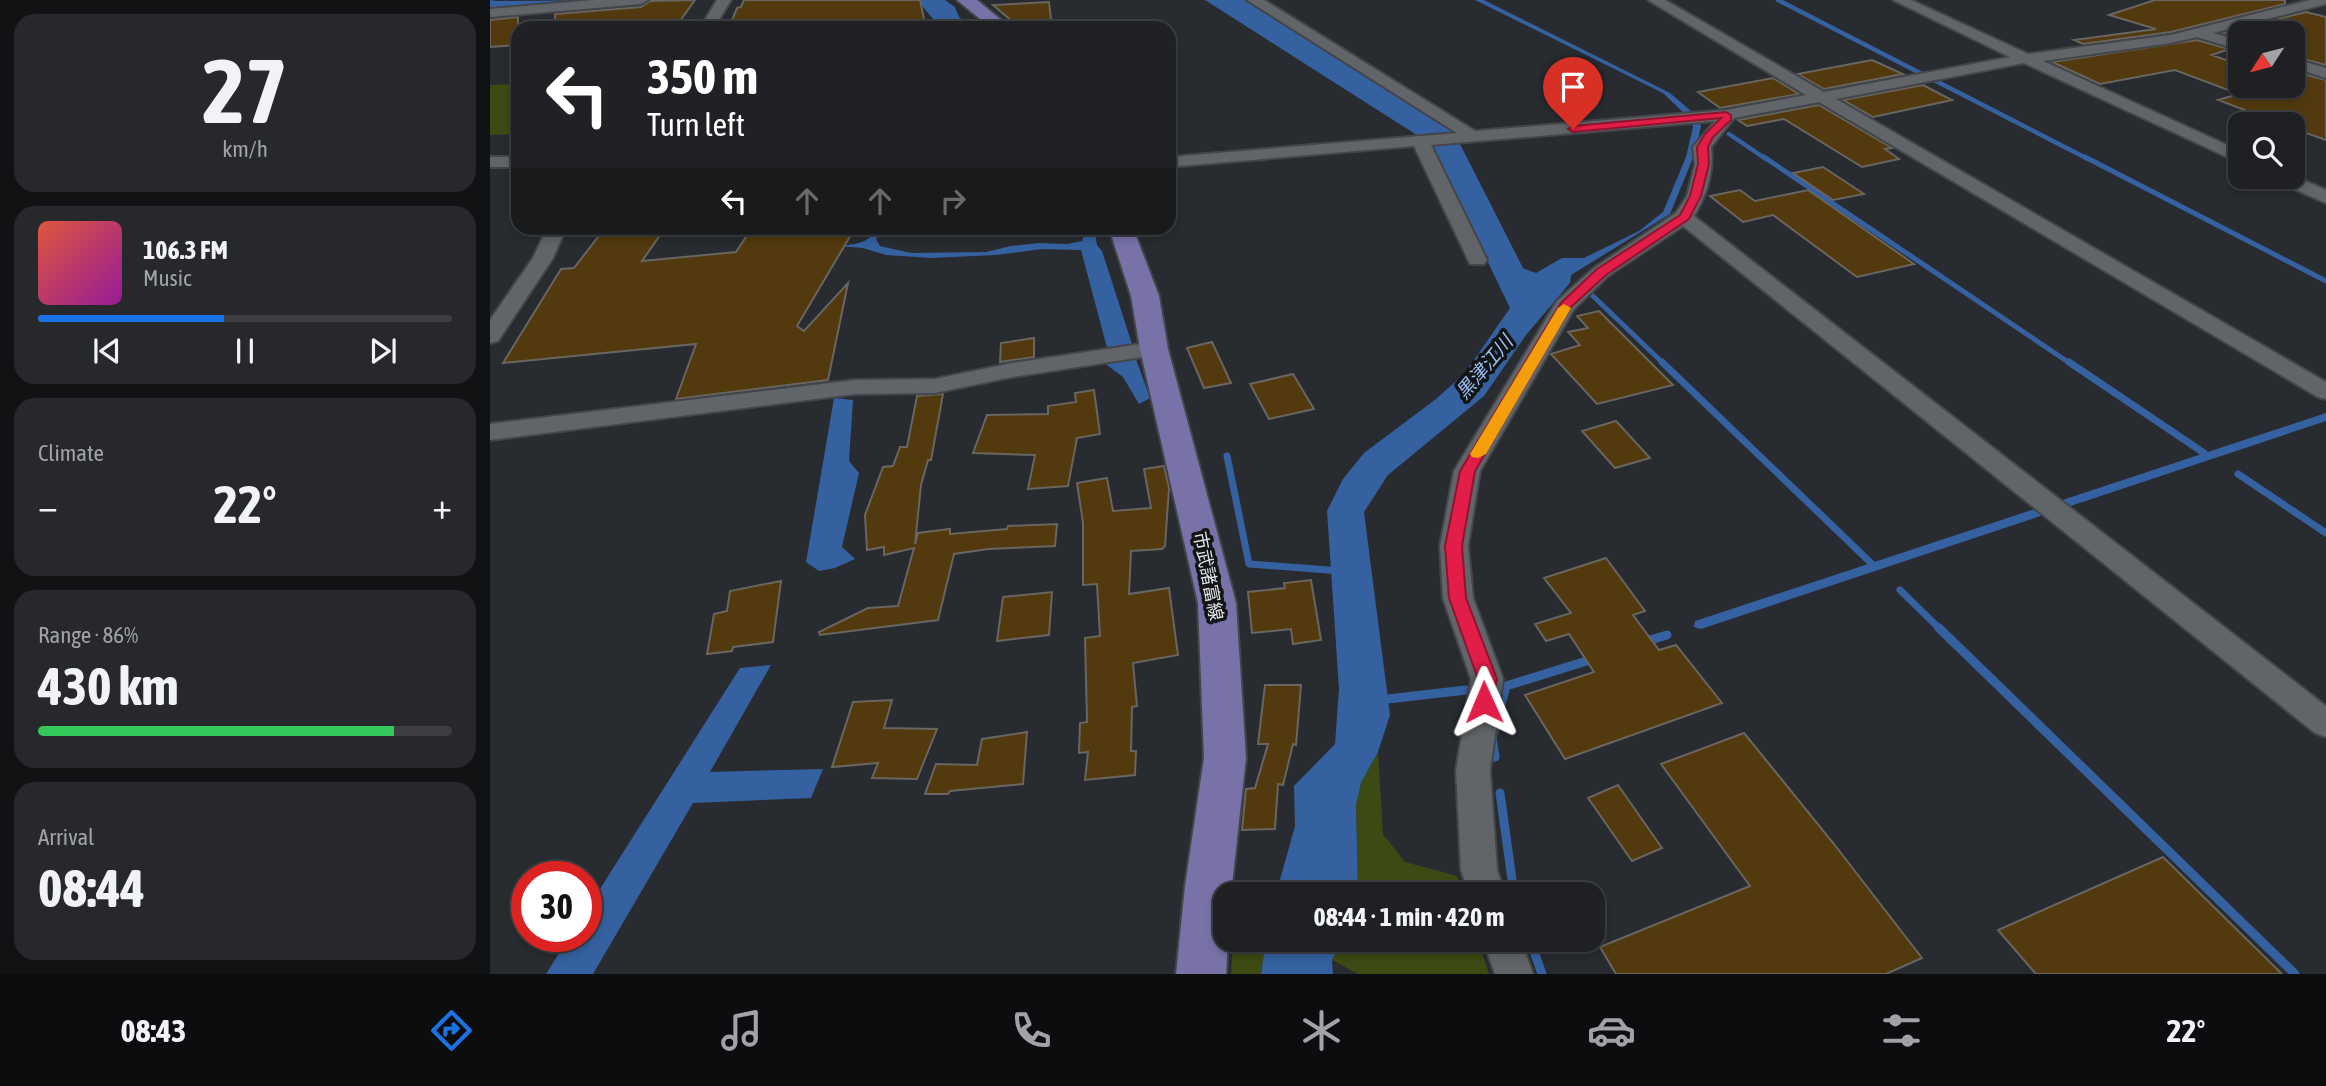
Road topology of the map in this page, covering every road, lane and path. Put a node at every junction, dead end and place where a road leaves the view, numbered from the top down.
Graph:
1 (641, 0) edge
2 (724, 0) edge
3 (966, 0) edge
4 (1254, 0) edge
5 (1655, 0) edge
6 (1900, 0) edge
7 (2323, 2) edge
8 (493, 10) edge
9 (711, 21) edge
10 (993, 21) edge
11 (2199, 33) junction
12 (2228, 42) edge
13 (2023, 60) junction
14 (2305, 66) edge
15 (2326, 73) edge
16 (1822, 97) junction
17 (1726, 115) junction
18 (1705, 117) joint
19 (1465, 138) junction
20 (1421, 142) junction
21 (2228, 153) edge
22 (1176, 161) edge
23 (490, 162) edge
24 (511, 162) edge
25 (2305, 188) edge
26 (2326, 197) edge
27 (1684, 217) junction
28 (553, 235) edge
29 (1123, 235) edge
30 (1477, 260) dead end
31 (490, 336) edge
32 (1144, 350) junction
33 (2326, 392) edge
34 (490, 432) edge
35 (2051, 506) joint
36 (2326, 724) edge
37 (1483, 882) edge
38 (1506, 952) edge
39 (1201, 974) edge
40 (1514, 974) edge

1 - 8 street
2 - 9 street
3 - 10 main road
4 - 19 street
5 - 16 street
6 - 13 street
7 - 11 street
11 - 12 street
11 - 13 street
13 - 16 street
13 - 21 street
14 - 15 street
16 - 17 street
16 - 33 street
17 - 18 street
17 - 27 street
18 - 19 street
19 - 20 street
20 - 22 street
20 - 30 street
23 - 24 street
25 - 26 street
27 - 35 street
27 - 37 street
28 - 31 street
29 - 32 main road, 市武諸富線
32 - 34 street
32 - 39 main road, 市武諸富線
35 - 36 street
38 - 40 street

